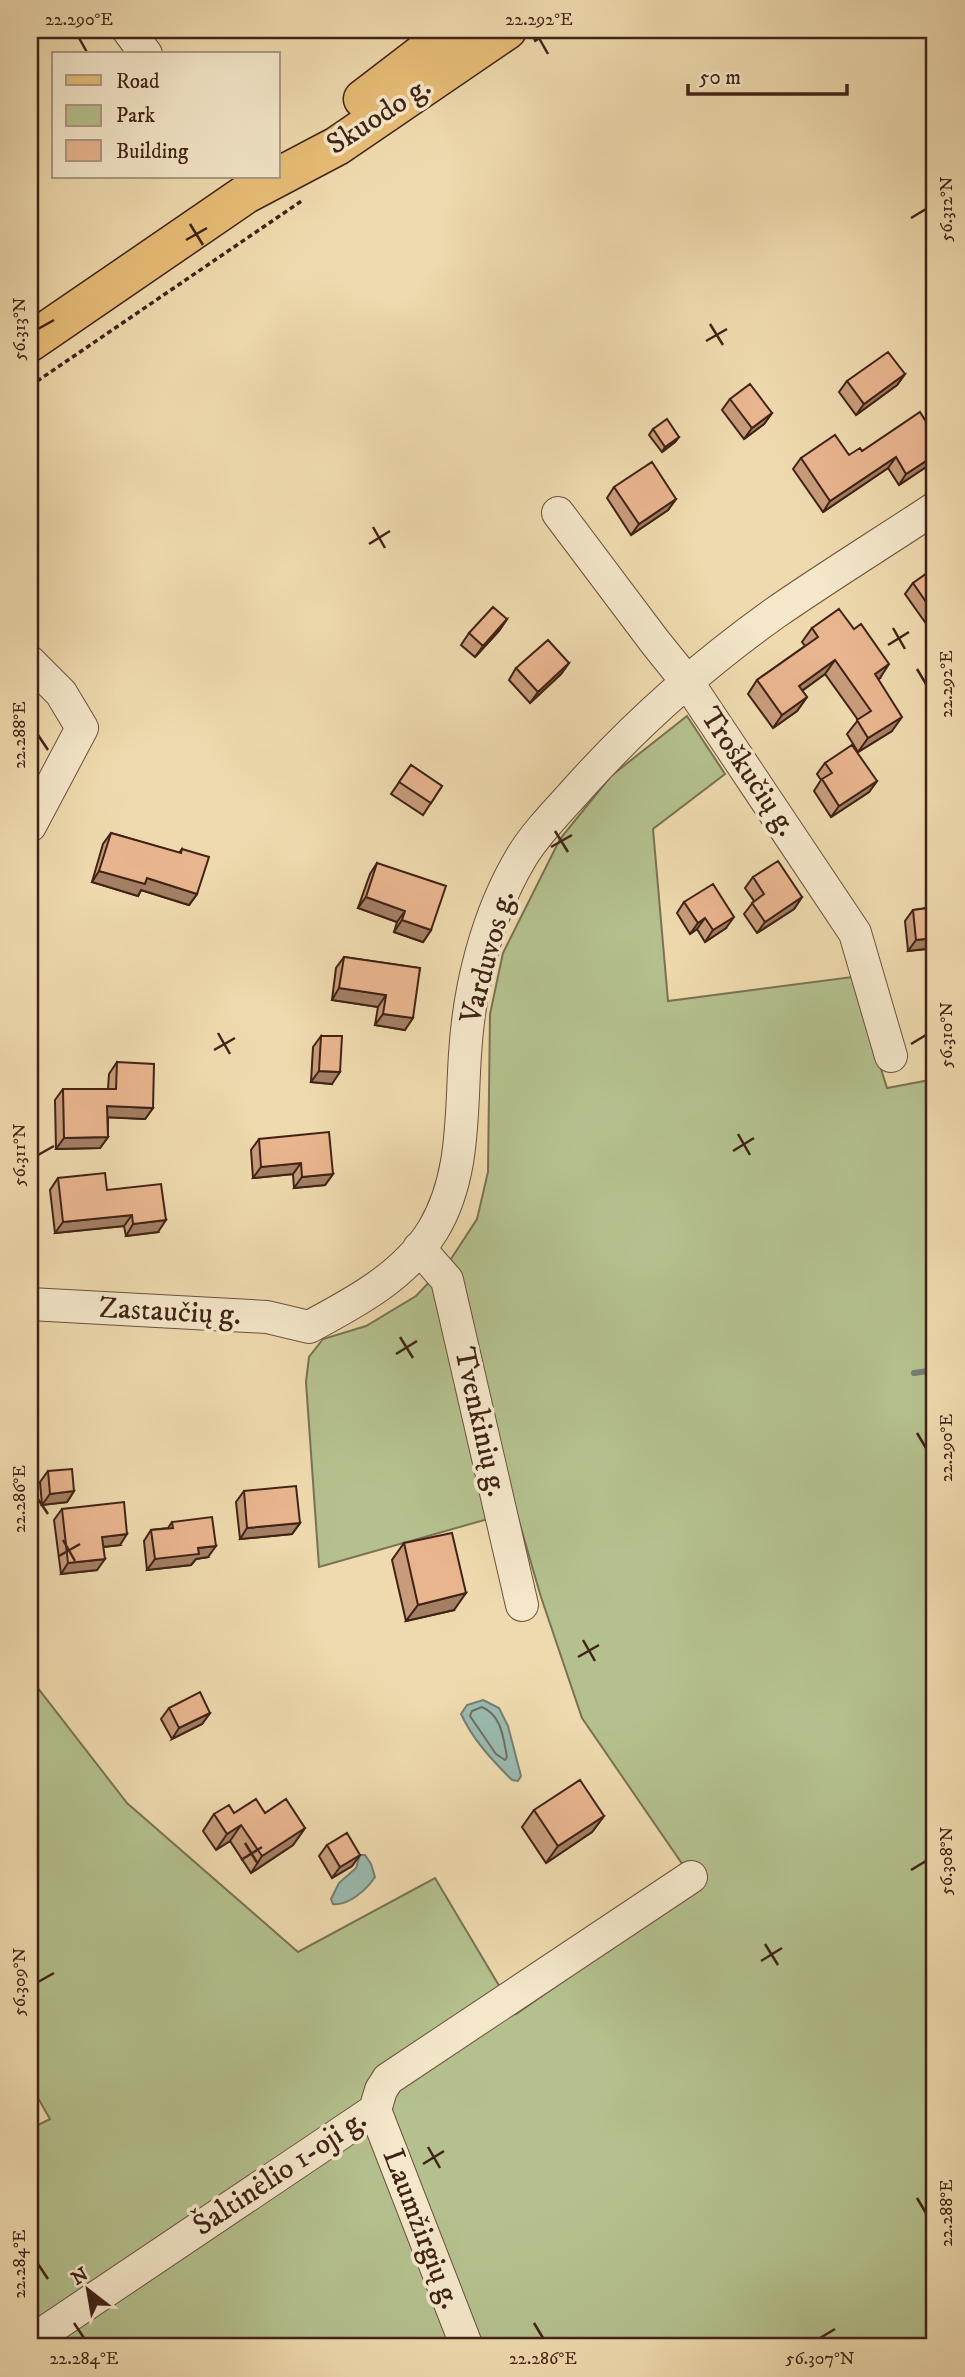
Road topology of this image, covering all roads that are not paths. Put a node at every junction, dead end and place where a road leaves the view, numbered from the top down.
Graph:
1 (128, 30) edge
2 (453, 30) edge
3 (518, 38) edge
4 (144, 52) edge
5 (280, 165) edge
6 (280, 170) edge
7 (249, 183) edge
8 (30, 342) edge
9 (935, 508) edge
10 (558, 513) dead end
11 (30, 662) edge
12 (688, 682) junction
13 (30, 826) edge
14 (891, 1056) dead end
15 (419, 1248) junction
16 (30, 1304) edge
17 (309, 1327) joint
18 (522, 1605) dead end
19 (691, 1877) dead end
20 (375, 2110) junction
21 (30, 2342) edge
22 (467, 2347) edge

1 - 4 street
2 - 5 main road, Skuodo g.
3 - 6 main road, Skuodo g.
7 - 8 main road, Skuodo g.
9 - 12 street, Varduvos g.
10 - 12 street, Troškučių g.
11 - 13 street
12 - 14 street, Troškučių g.
12 - 15 street, Varduvos g.
15 - 17 street, Varduvos g.
15 - 18 street, Tvenkinių g.
16 - 17 street, Zastaučių g.
19 - 20 street, Šaltinėlio 1-oji g.
20 - 21 street, Šaltinėlio 1-oji g.
20 - 22 street, Laumžirgių g.

